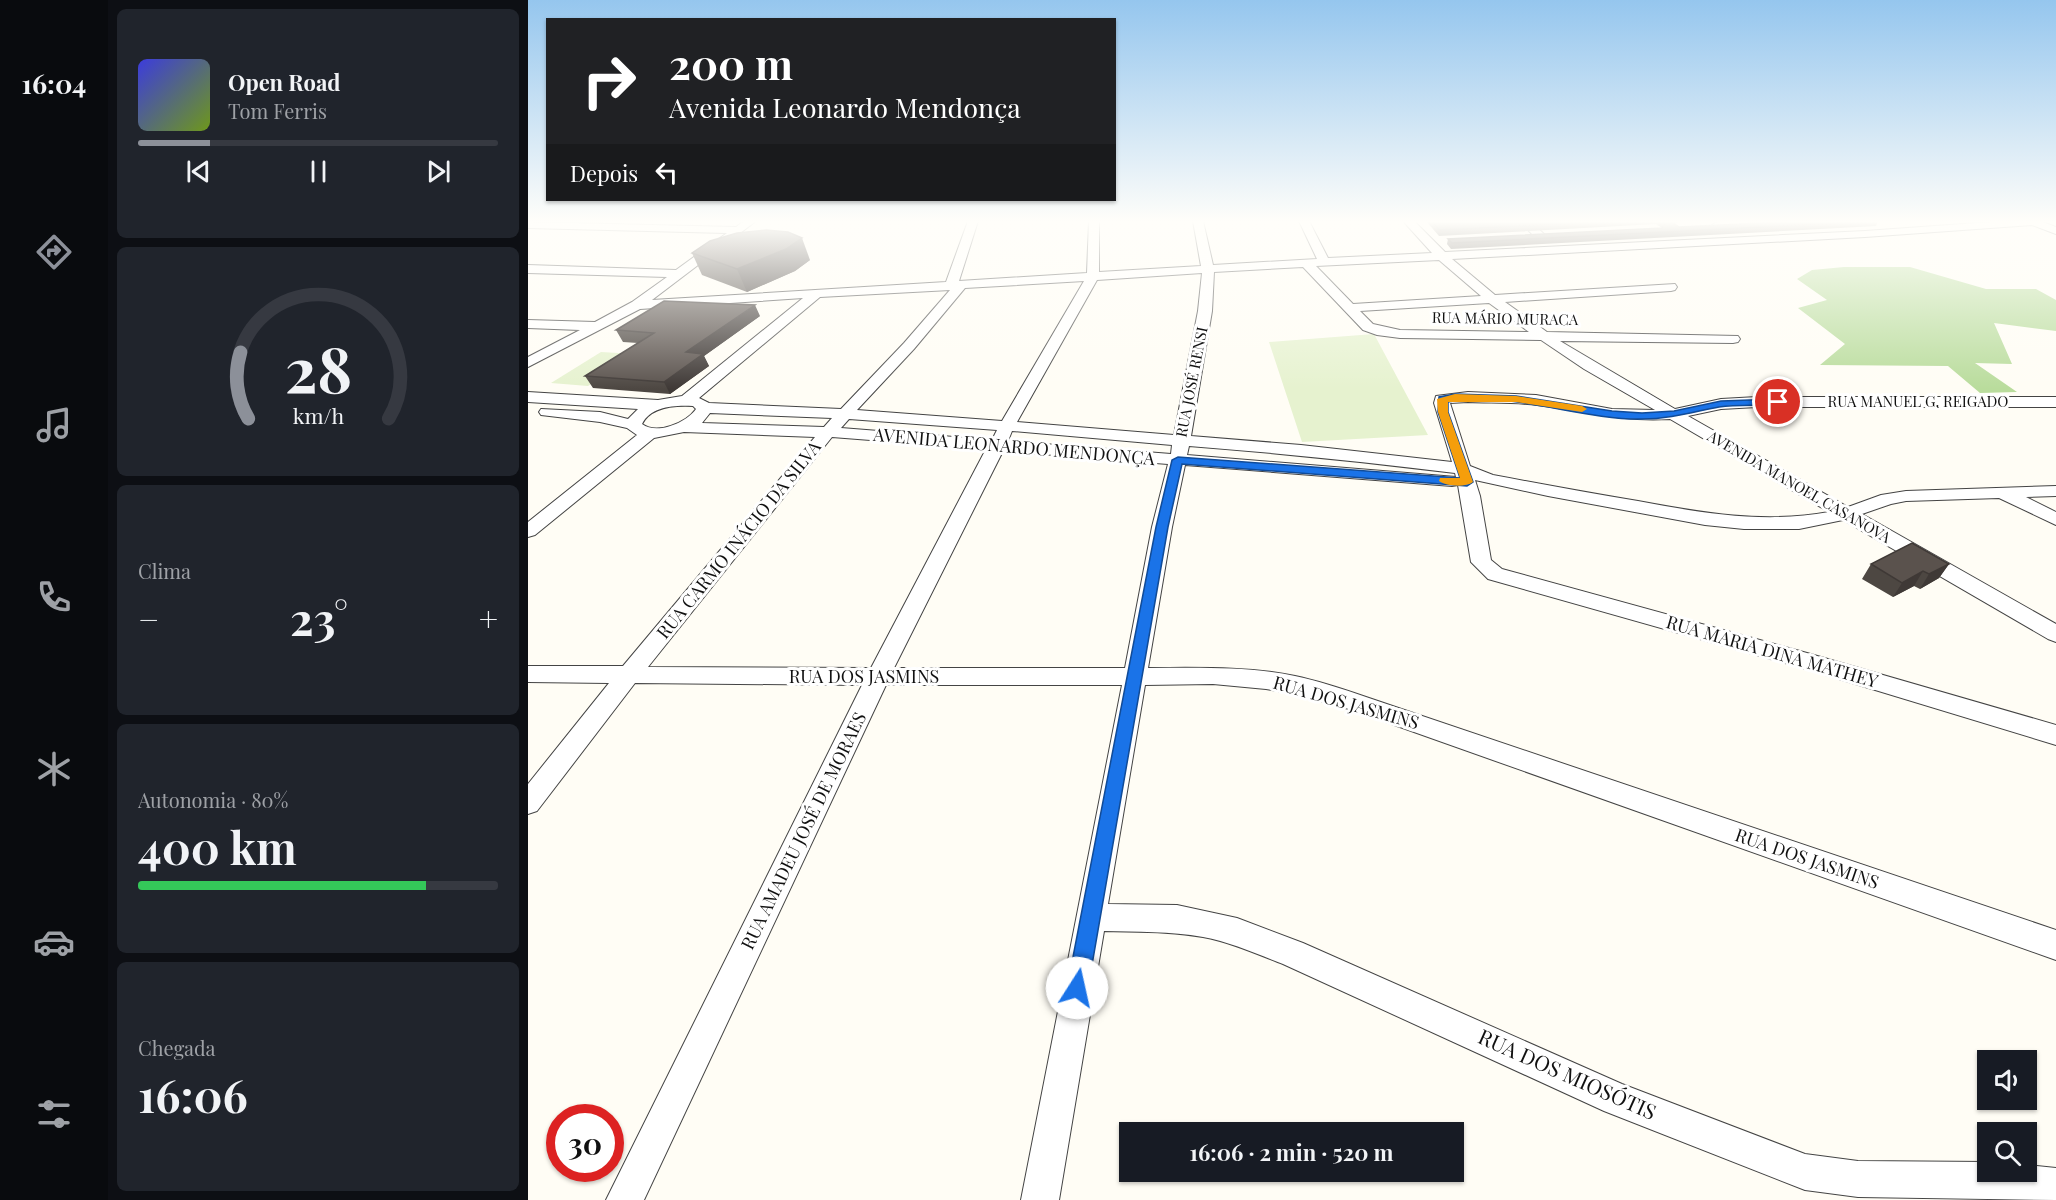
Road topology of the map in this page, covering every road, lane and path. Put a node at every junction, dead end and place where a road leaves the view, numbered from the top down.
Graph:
1 (674, 277) edge
2 (958, 277) edge
3 (1078, 277) edge
4 (1092, 277) edge
5 (1207, 277) edge
6 (1320, 277) edge
7 (1468, 277) edge
8 (956, 285) junction
9 (1671, 288) dead end
10 (816, 294) junction
11 (1495, 299) junction
12 (637, 305) junction
13 (1350, 308) junction
14 (528, 324) edge
15 (599, 326) junction
16 (1545, 337) junction
17 (1733, 339) dead end
18 (528, 363) edge
19 (528, 397) edge
20 (686, 400) junction
21 (2056, 402) edge
22 (658, 405) junction
23 (705, 408) junction
24 (528, 410) edge
25 (843, 414) junction
26 (1674, 414) junction
27 (633, 425) junction
28 (682, 427) junction
29 (828, 432) junction
30 (650, 433) junction
31 (1002, 435) junction
32 (1179, 450) junction
33 (1464, 476) junction
34 (1999, 491) junction
35 (2056, 491) edge
36 (1846, 514) junction
37 (2056, 519) edge
38 (529, 530) edge
39 (2056, 634) edge
40 (528, 674) edge
41 (1135, 675) junction
42 (628, 676) junction
43 (878, 677) junction
44 (2056, 735) edge
45 (528, 803) edge
46 (1090, 917) junction
47 (2056, 945) edge
48 (2056, 1186) edge
49 (1976, 1189) edge
50 (625, 1200) edge
51 (1040, 1200) edge

1 - 12 street
2 - 8 street
3 - 8 street
4 - 31 street, RUA AMADEU JOSÉ DE MORAES
5 - 32 street, RUA JOSÉ RENSI
6 - 13 street, RUA MÁRIO MURACA
7 - 11 street, AVENIDA MANOEL CASANOVA
8 - 10 street
8 - 25 street, RUA CARMO INÁCIO DA SILVA
9 - 11 street
10 - 12 street
10 - 20 street
11 - 13 street
11 - 16 street, AVENIDA MANOEL CASANOVA
12 - 15 street
13 - 16 street, RUA MÁRIO MURACA
14 - 15 street
15 - 18 street
16 - 17 street, RUA MÁRIO MURACA
16 - 26 street, AVENIDA MANOEL CASANOVA
19 - 22 street
20 - 22 street
20 - 23 street
21 - 26 street, RUA MANUEL G. REIGADO
22 - 27 street
23 - 25 street, AVENIDA LEONARDO MENDONÇA
23 - 28 street
24 - 27 street
25 - 29 street, RUA CARMO INÁCIO DA SILVA
25 - 31 street, AVENIDA LEONARDO MENDONÇA
26 - 33 street, RUA MANUEL G. REIGADO
26 - 36 street, AVENIDA MANOEL CASANOVA
27 - 30 street
28 - 29 street, AVENIDA LEONARDO MENDONÇA
28 - 30 street, AVENIDA LEONARDO MENDONÇA
29 - 31 street, AVENIDA LEONARDO MENDONÇA
29 - 42 street, RUA CARMO INÁCIO DA SILVA
30 - 38 street
31 - 32 street, AVENIDA LEONARDO MENDONÇA
31 - 43 street, RUA AMADEU JOSÉ DE MORAES
32 - 33 street, AVENIDA LEONARDO MENDONÇA
32 - 41 street, RUA JOSÉ RENSI
33 - 36 street, AVENIDA LEONARDO MENDONÇA
33 - 44 street, RUA MARIA DINA MATHEY
34 - 35 street, AVENIDA LEONARDO MENDONÇA
34 - 36 street, AVENIDA LEONARDO MENDONÇA
34 - 37 street
36 - 39 street, AVENIDA MANOEL CASANOVA
40 - 42 street, RUA DOS JASMINS
41 - 43 street, RUA DOS JASMINS
41 - 46 street, RUA JOSÉ RENSI
41 - 47 street, RUA DOS JASMINS
42 - 43 street, RUA DOS JASMINS
42 - 45 street, RUA CARMO INÁCIO DA SILVA
43 - 50 street, RUA AMADEU JOSÉ DE MORAES
46 - 49 street, RUA DOS MIOSÓTIS
46 - 51 street, RUA JOSÉ RENSI
48 - 49 street, RUA DOS MIOSÓTIS

